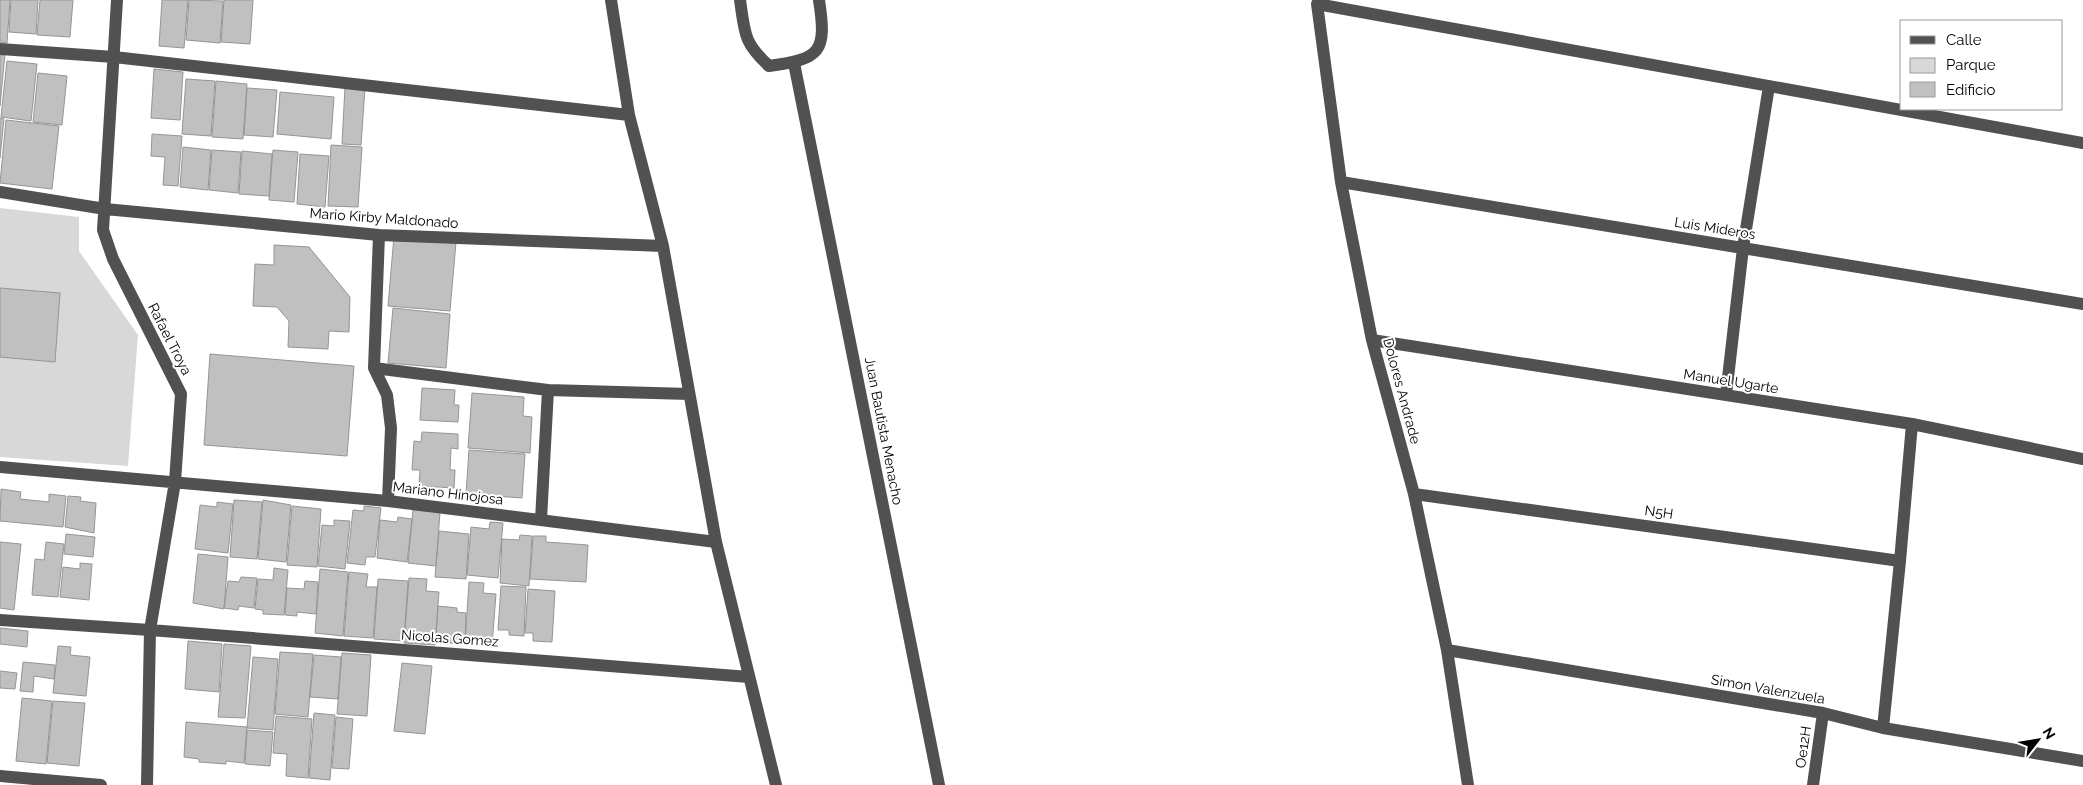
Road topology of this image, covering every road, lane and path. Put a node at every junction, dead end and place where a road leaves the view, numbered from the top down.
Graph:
1 (117, 0) edge
2 (611, 0) edge
3 (740, 0) edge
4 (819, 0) edge
5 (0, 49) edge
6 (114, 57) junction
7 (794, 63) junction
8 (1769, 86) junction
9 (1900, 110) edge
10 (1901, 110) edge
11 (629, 115) junction
12 (2083, 143) edge
13 (1342, 182) junction
14 (0, 192) edge
15 (104, 209) junction
16 (379, 235) junction
17 (663, 246) junction
18 (1743, 248) junction
19 (2083, 304) edge
20 (1372, 340) junction
21 (374, 368) junction
22 (548, 390) junction
23 (689, 394) junction
24 (1726, 395) junction
25 (1912, 424) junction
26 (2083, 459) edge
27 (0, 467) edge
28 (175, 482) junction
29 (1414, 494) junction
30 (388, 501) junction
31 (541, 520) junction
32 (716, 542) junction
33 (1900, 561) junction
34 (0, 620) edge
35 (150, 630) junction
36 (1447, 650) junction
37 (748, 677) junction
38 (1823, 713) junction
39 (1883, 728) junction
40 (2083, 761) edge
41 (0, 776) edge
42 (102, 785) edge
43 (147, 785) edge
44 (776, 785) edge
45 (939, 785) edge
46 (1468, 785) edge
47 (1813, 785) edge

1 - 6 street, Rafael Troya
2 - 11 street
3 - 7 street
4 - 7 street
5 - 6 street
6 - 11 street
6 - 15 street, Rafael Troya
7 - 45 street, Juan Bautista Menacho
8 - 9 street
8 - 13 street, Dolores Andrade
8 - 18 street
10 - 12 street
11 - 17 street
13 - 18 street, Luis Mideros
13 - 20 street, Dolores Andrade
14 - 15 street, Mario Kirby Maldonado
15 - 16 street, Mario Kirby Maldonado
15 - 28 street, Rafael Troya
16 - 17 street, Mario Kirby Maldonado
16 - 21 street
17 - 23 street
18 - 19 street, Luis Mideros
18 - 24 street
20 - 24 street, Manuel Ugarte
20 - 29 street, Dolores Andrade
21 - 22 street
21 - 30 street
22 - 23 street
22 - 31 street
23 - 32 street
24 - 25 street, Manuel Ugarte
25 - 26 street, Manuel Ugarte
25 - 33 street
27 - 28 street, Mariano Hinojosa
28 - 30 street, Mariano Hinojosa
28 - 35 street, Rafael Troya
29 - 33 street, N5H
29 - 36 street, Dolores Andrade
30 - 31 street, Mariano Hinojosa
31 - 32 street, Mariano Hinojosa
32 - 37 street
33 - 39 street
34 - 35 street, Nicolas Gomez
35 - 37 street, Nicolas Gomez
35 - 43 street, Rafael Troya
36 - 38 street, Simon Valenzuela
36 - 46 street, Dolores Andrade
37 - 44 street
38 - 39 street, Simon Valenzuela
38 - 47 street, Oe12H
39 - 40 street, Simon Valenzuela
41 - 42 street

